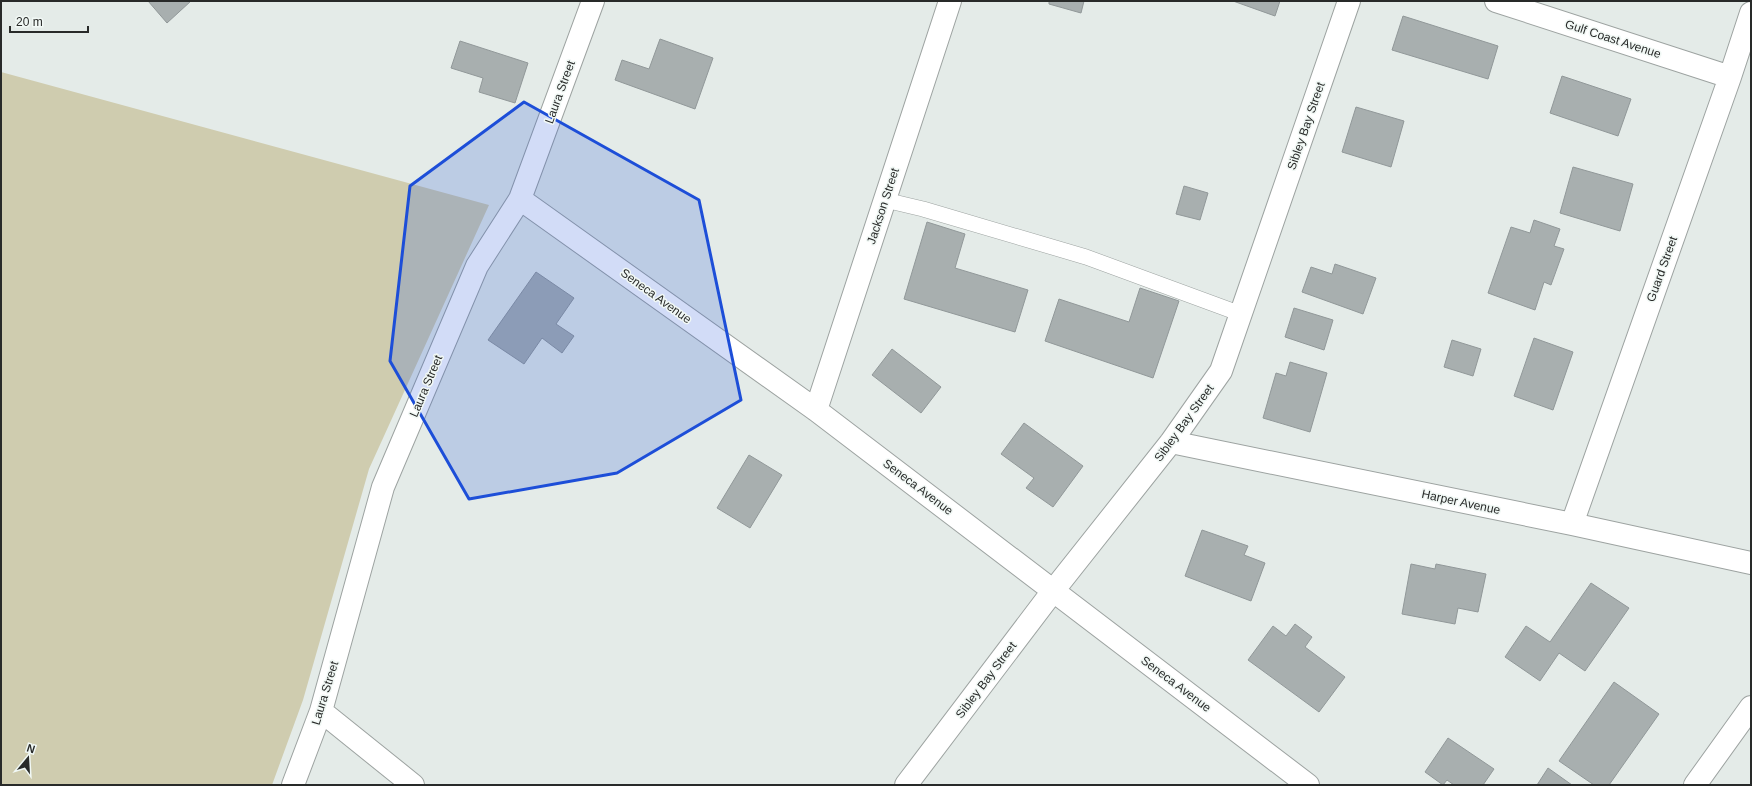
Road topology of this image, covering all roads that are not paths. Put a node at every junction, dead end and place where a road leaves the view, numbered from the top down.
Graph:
1 (593, 1) edge
2 (950, 1) edge
3 (1349, 1) edge
4 (1496, 1) edge
5 (1751, 13) edge
6 (1730, 78) junction
7 (520, 199) junction
8 (885, 200) junction
9 (1241, 314) junction
10 (816, 410) junction
11 (1171, 442) junction
12 (1572, 524) junction
13 (1751, 564) edge
14 (1054, 591) junction
15 (1751, 707) edge
16 (320, 711) junction
17 (293, 785) edge
18 (413, 785) edge
19 (906, 785) edge
20 (1308, 785) edge
21 (1695, 785) edge

1 - 7 street, Laura Street
2 - 8 street, Jackson Street
3 - 9 street, Sibley Bay Street
4 - 6 street, Gulf Coast Avenue
5 - 6 street, Guard Street
6 - 12 street, Guard Street
7 - 10 street, Seneca Avenue
7 - 16 street, Laura Street
8 - 9 lane
8 - 10 street, Jackson Street
9 - 11 street, Sibley Bay Street
10 - 14 street, Seneca Avenue
11 - 12 street, Harper Avenue
11 - 14 street, Sibley Bay Street
12 - 13 street, Harper Avenue
14 - 19 street, Sibley Bay Street
14 - 20 street, Seneca Avenue
15 - 21 street
16 - 17 street, Laura Street
16 - 18 street

